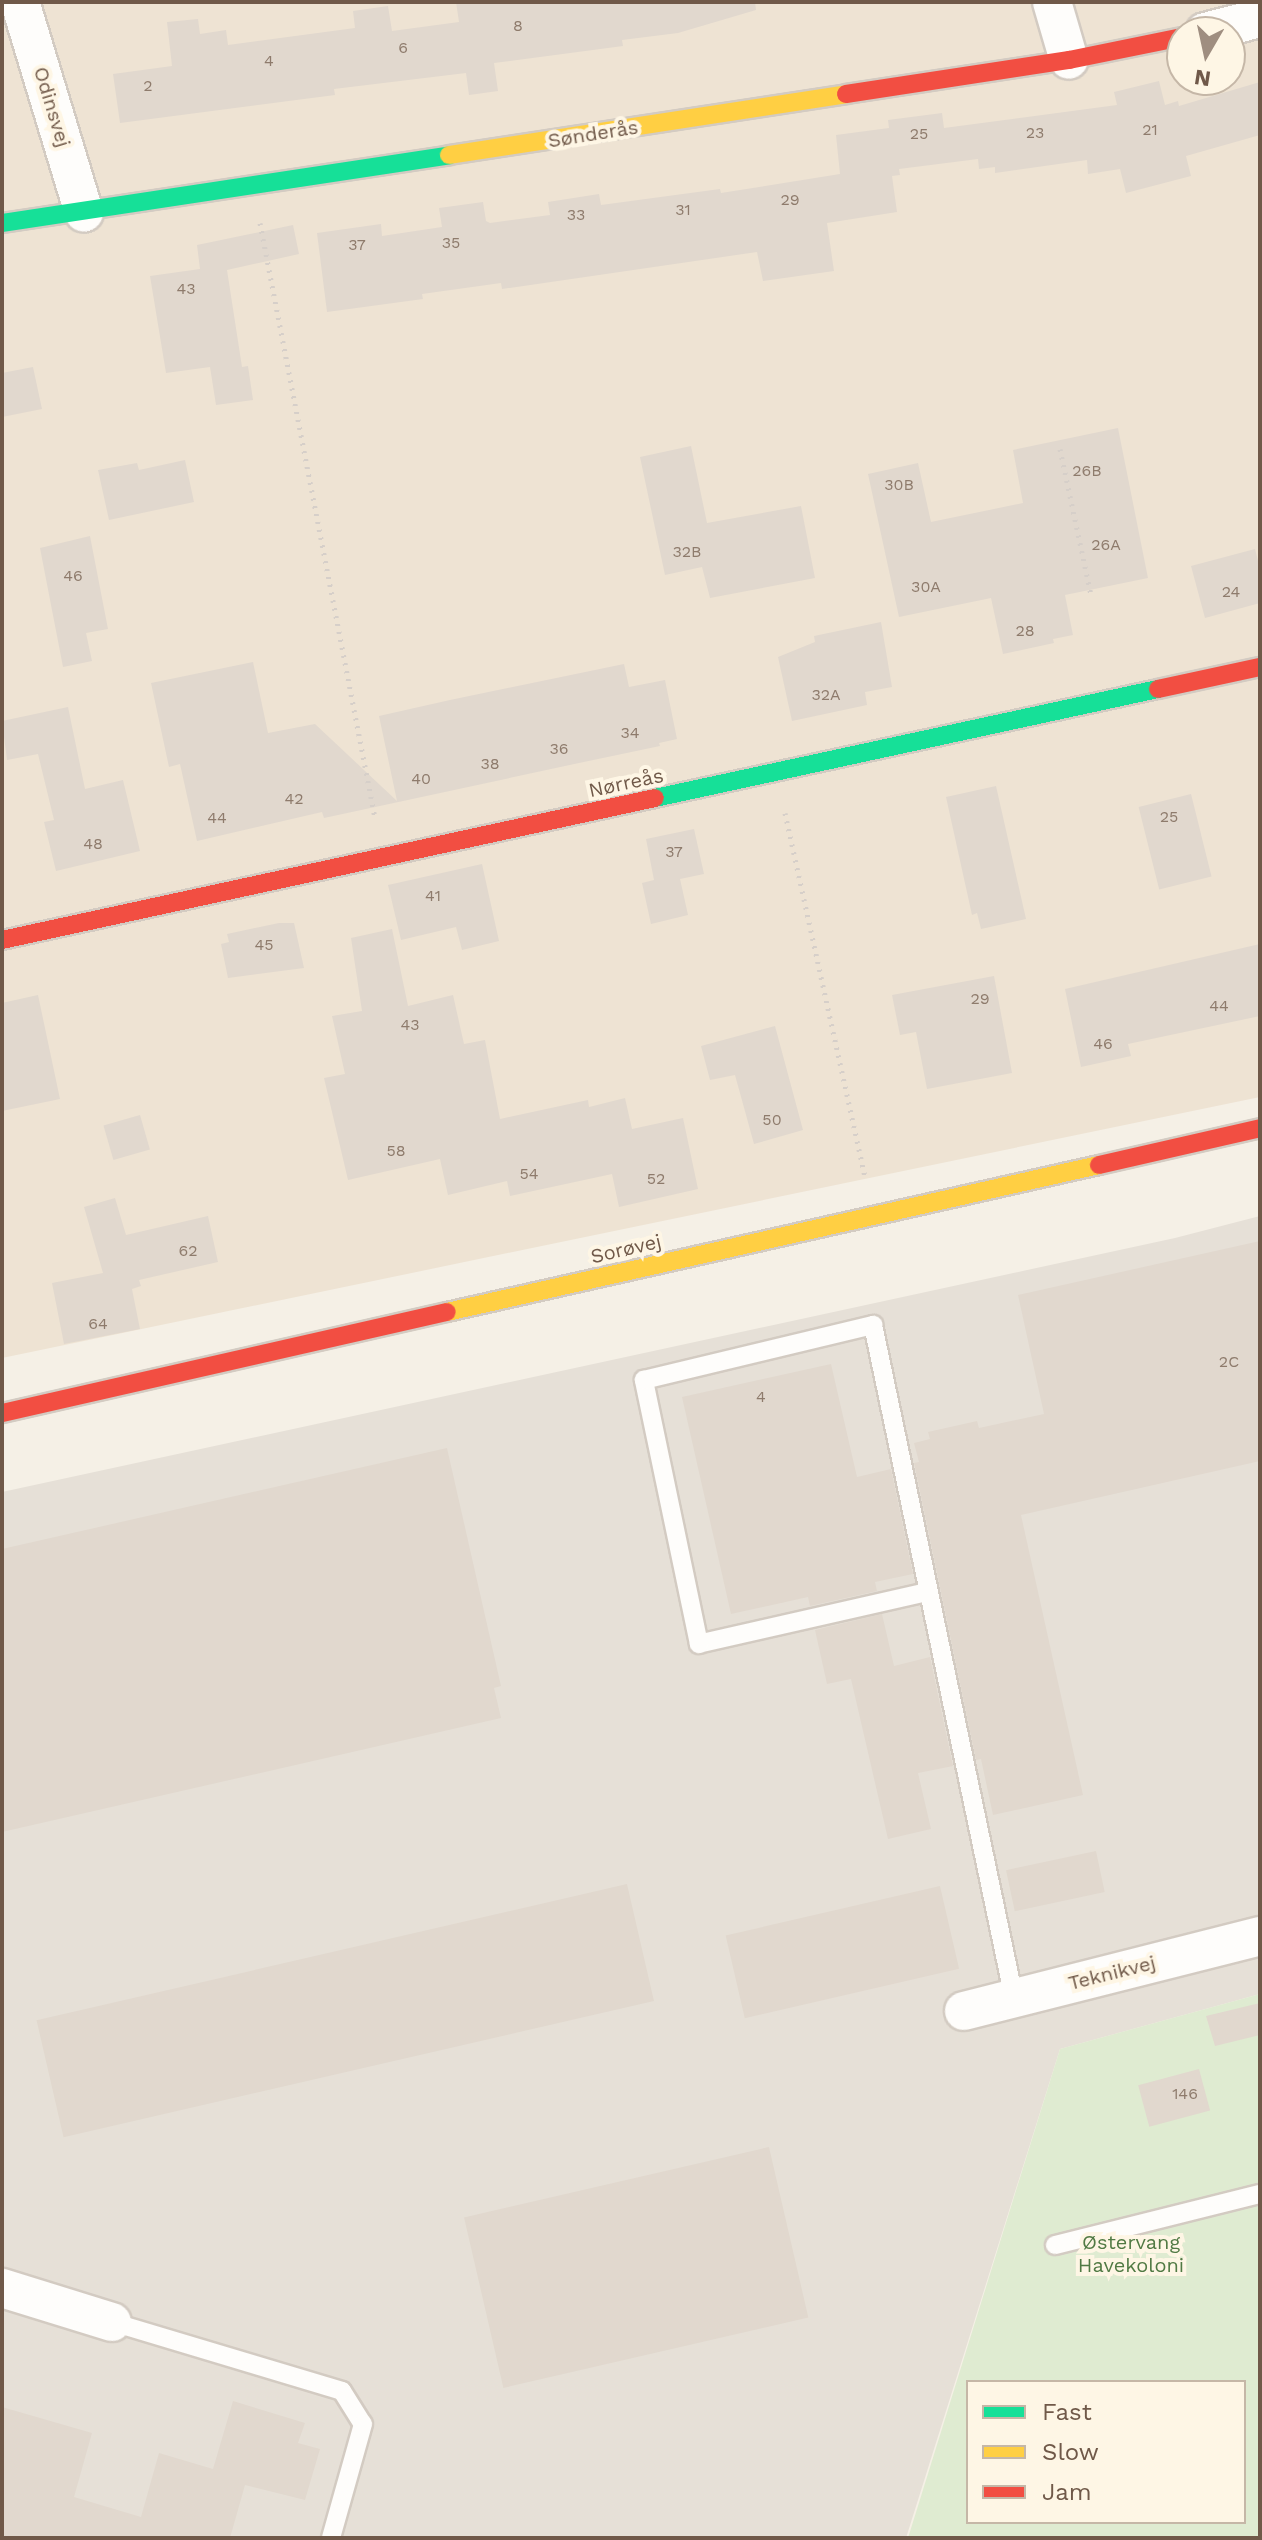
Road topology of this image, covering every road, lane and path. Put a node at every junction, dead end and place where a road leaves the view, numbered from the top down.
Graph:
1 (20, 2) edge
2 (1052, 2) edge
3 (1166, 40) edge
4 (1069, 60) junction
5 (253, 186) junction
6 (84, 212) junction
7 (2, 223) edge
8 (1060, 449) dead end
9 (1091, 595) dead end
10 (1260, 667) edge
11 (776, 773) junction
12 (383, 858) junction
13 (2, 940) edge
14 (1260, 1128) edge
15 (873, 1216) junction
16 (2, 1413) edge
17 (927, 1592) junction
18 (1260, 1936) edge
19 (1014, 1998) junction
20 (964, 2011) dead end
21 (1260, 2194) edge
22 (1055, 2245) dead end
23 (2, 2288) edge
24 (112, 2322) joint
25 (331, 2538) edge

1 - 6 street, Odinsvej
2 - 4 street
3 - 4 street, Sønderås
4 - 5 street, Sønderås
5 - 6 street, Sønderås
5 - 12 path
6 - 7 street, Sønderås
8 - 9 path
10 - 11 street, Nørreås
11 - 12 street, Nørreås
11 - 15 path
12 - 13 street, Nørreås
14 - 15 street, Sorøvej
15 - 16 street, Sorøvej
17 - 17 lane
17 - 19 lane
18 - 19 street, Teknikvej
19 - 20 street, Teknikvej
21 - 22 lane
23 - 24 street
24 - 25 lane

